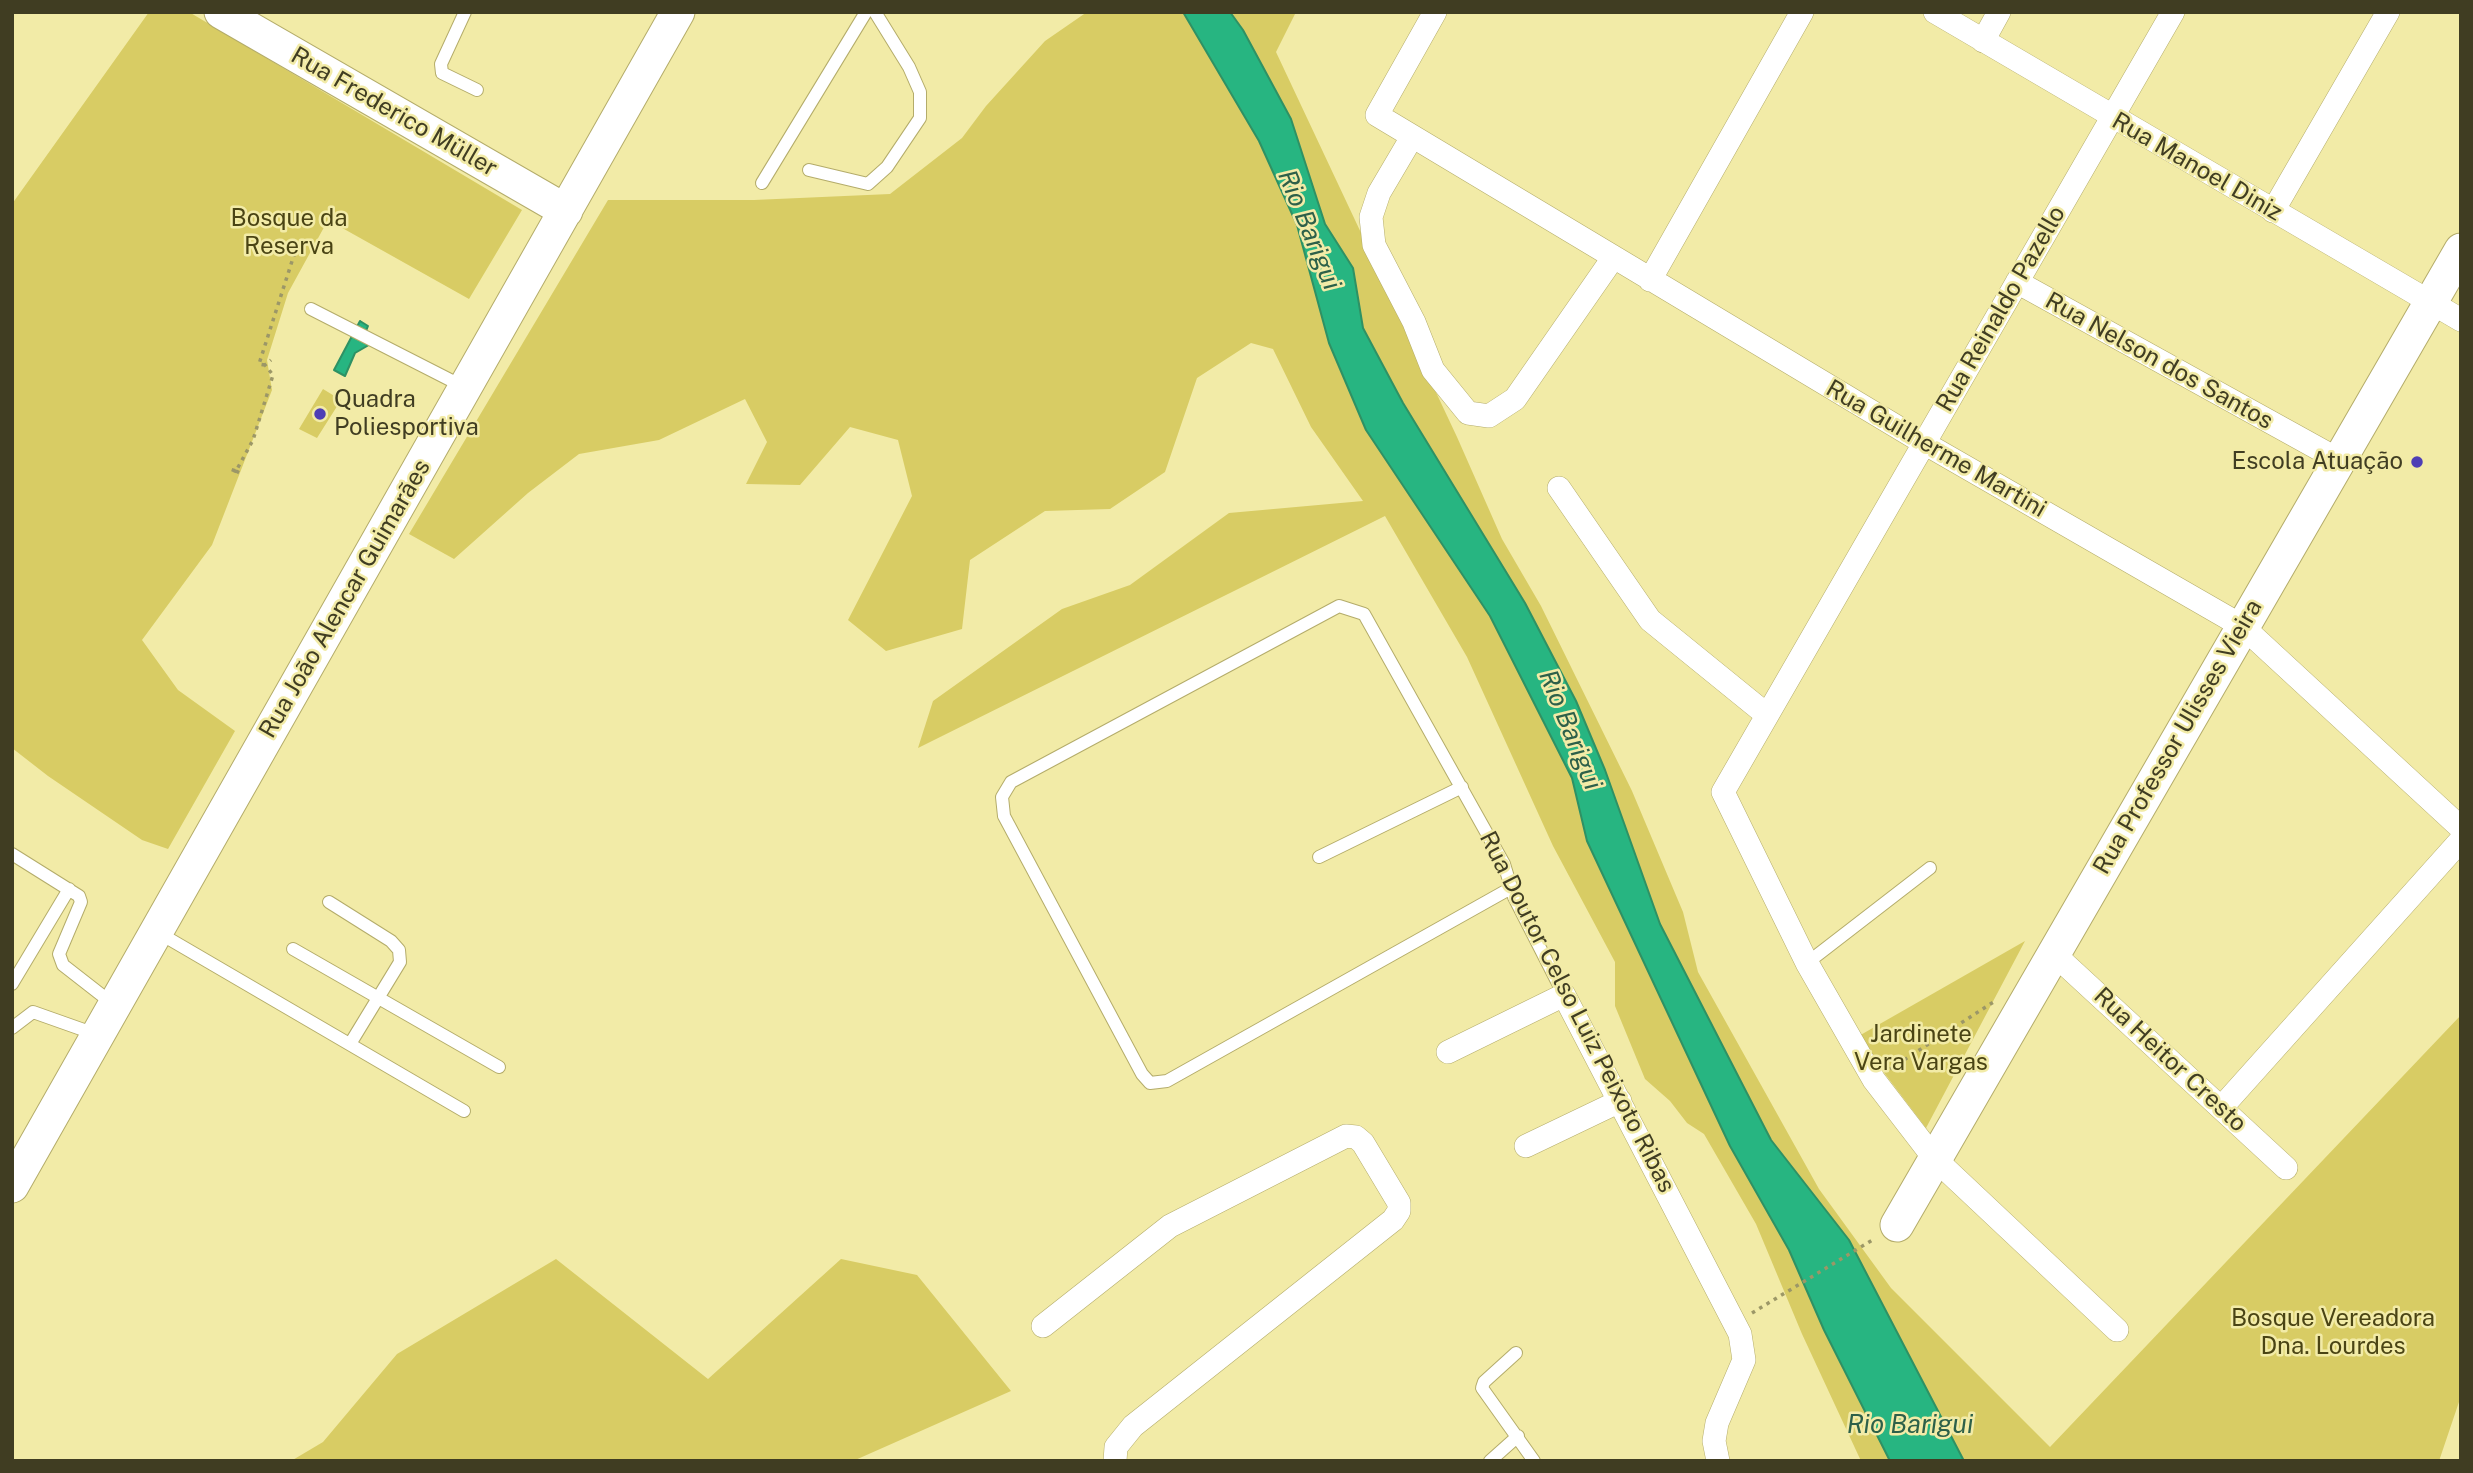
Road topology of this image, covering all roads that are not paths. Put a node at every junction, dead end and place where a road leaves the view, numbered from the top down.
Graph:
1 (221, 12) edge
2 (465, 12) edge
3 (678, 12) edge
4 (866, 12) edge
5 (875, 12) edge
6 (1435, 12) edge
7 (1802, 12) edge
8 (1935, 12) edge
9 (1999, 12) edge
10 (2173, 12) edge
11 (2388, 12) edge
12 (1983, 41) junction
13 (477, 90) dead end
14 (2112, 118) junction
15 (1412, 137) junction
16 (809, 170) dead end
17 (762, 183) dead end
18 (566, 211) junction
19 (2273, 211) junction
20 (2461, 250) edge
21 (1613, 258) junction
22 (1650, 280) junction
23 (2017, 282) junction
24 (2430, 303) junction
25 (311, 310) dead end
26 (2461, 320) edge
27 (466, 387) junction
28 (1924, 443) junction
29 (2339, 460) junction
30 (1559, 488) dead end
31 (2242, 626) junction
32 (1767, 715) junction
33 (1462, 787) junction
34 (2461, 828) edge
35 (2461, 840) edge
36 (12, 854) edge
37 (1319, 857) dead end
38 (1930, 868) dead end
39 (1511, 888) junction
40 (69, 889) junction
41 (330, 902) dead end
42 (157, 932) junction
43 (293, 949) dead end
44 (2053, 953) junction
45 (1807, 964) junction
46 (12, 984) edge
47 (1564, 995) junction
48 (379, 999) junction
49 (115, 1005) junction
50 (12, 1028) edge
51 (98, 1035) junction
52 (350, 1044) junction
53 (1448, 1052) dead end
54 (499, 1068) dead end
55 (1620, 1101) junction
56 (2221, 1108) junction
57 (464, 1111) dead end
58 (41, 1136) junction
59 (1526, 1146) dead end
60 (1934, 1158) junction
61 (2286, 1168) dead end
62 (12, 1173) edge
63 (12, 1186) edge
64 (1886, 1232) road end
65 (1043, 1326) dead end
66 (2117, 1330) dead end
67 (1516, 1353) dead end
68 (1518, 1436) junction
69 (1115, 1461) edge
70 (1490, 1461) edge
71 (1534, 1461) edge
72 (1718, 1461) edge

1 - 18 street, Rua Frederico Müller
2 - 13 lane
3 - 18 street, Rua João Alencar Guimarães
4 - 17 lane
5 - 16 lane
6 - 15 street, Rua Guilherme Martini
7 - 22 street
8 - 12 street, Rua Manoel Diniz
9 - 12 street
10 - 14 street, Rua Reinaldo Pazello
11 - 19 street
12 - 14 street, Rua Manoel Diniz
14 - 19 street, Rua Manoel Diniz
14 - 23 street, Rua Reinaldo Pazello
15 - 21 street, Rua Guilherme Martini
15 - 21 street
18 - 27 street, Rua João Alencar Guimarães
19 - 24 street, Rua Manoel Diniz
20 - 24 street, Rua Professor Ulisses Vieira
21 - 22 street, Rua Guilherme Martini
22 - 28 street, Rua Guilherme Martini
23 - 28 street, Rua Reinaldo Pazello
23 - 29 street, Rua Nelson dos Santos
24 - 26 street, Rua Manoel Diniz
24 - 29 street, Rua Professor Ulisses Vieira
25 - 27 lane
27 - 42 street, Rua João Alencar Guimarães
28 - 31 street, Rua Guilherme Martini
28 - 32 street, Rua Reinaldo Pazello
29 - 31 street, Rua Professor Ulisses Vieira
30 - 32 street
31 - 34 street, Rua Guilherme Martini
31 - 44 street, Rua Professor Ulisses Vieira
32 - 45 street, Rua Reinaldo Pazello
33 - 37 lane
33 - 39 lane, Rua Doutor Celso Luiz Peixoto Ribas
33 - 39 lane, Rua Doutor Celso Luiz Peixoto Ribas
35 - 56 street
36 - 40 lane
38 - 45 lane
39 - 47 lane, Rua Doutor Celso Luiz Peixoto Ribas
40 - 46 lane
40 - 49 lane
41 - 48 lane
42 - 49 street, Rua João Alencar Guimarães
42 - 52 lane
43 - 48 lane
44 - 56 street, Rua Heitor Cresto
44 - 60 street, Rua Professor Ulisses Vieira
45 - 60 street
47 - 53 street
47 - 55 street, Rua Doutor Celso Luiz Peixoto Ribas
48 - 52 lane
48 - 54 lane
49 - 51 street, Rua João Alencar Guimarães
50 - 51 lane
51 - 58 street, Rua João Alencar Guimarães
52 - 57 lane
55 - 59 street
55 - 72 street, Rua Doutor Celso Luiz Peixoto Ribas
56 - 61 street, Rua Heitor Cresto
58 - 62 street
58 - 63 street, Rua João Alencar Guimarães
60 - 64 street, Rua Professor Ulisses Vieira
60 - 66 street
65 - 69 street
67 - 68 lane
68 - 70 lane
68 - 71 lane

